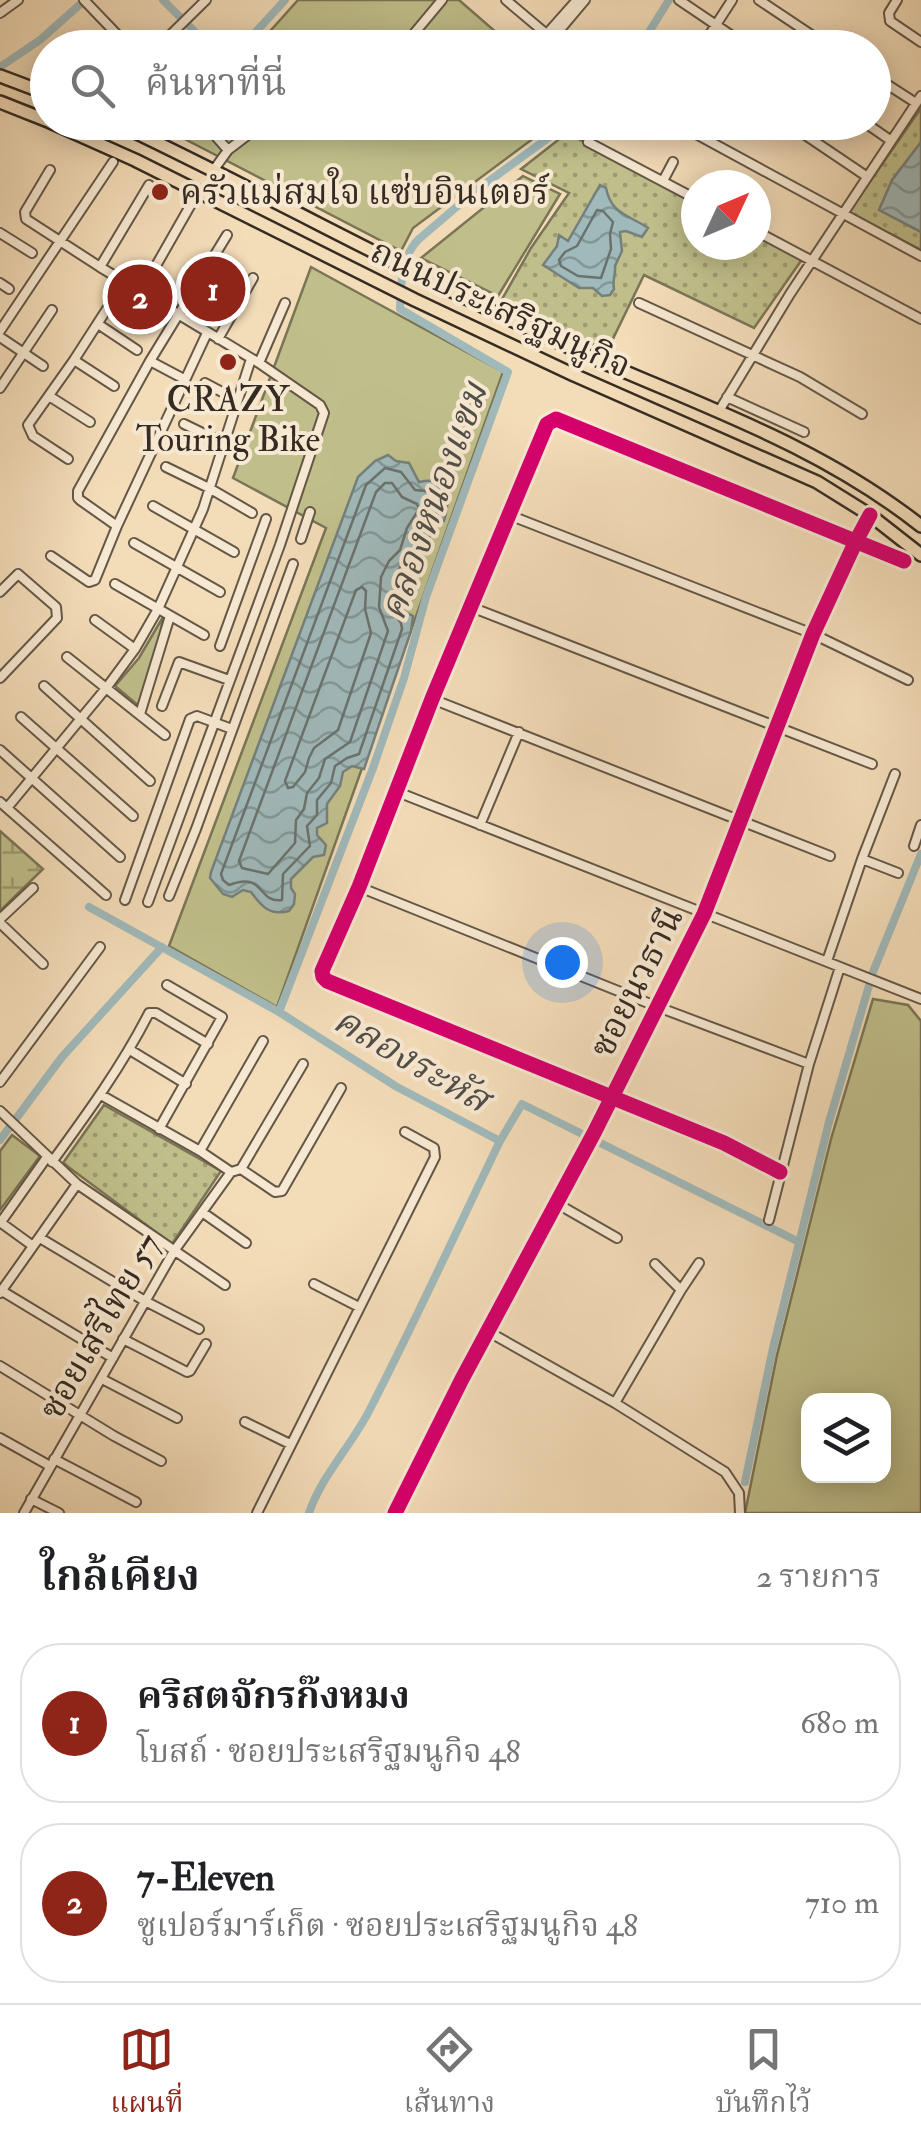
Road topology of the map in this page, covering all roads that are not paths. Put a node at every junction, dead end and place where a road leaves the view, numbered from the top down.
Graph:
1 (18, 0) edge
2 (206, 0) edge
3 (442, 0) edge
4 (506, 0) edge
5 (577, 0) edge
6 (585, 0) edge
7 (679, 0) edge
8 (732, 0) edge
9 (759, 0) edge
10 (897, 0) edge
11 (88, 4) edge
12 (4, 6) edge
13 (716, 25) junction
14 (113, 30) edge
15 (175, 30) edge
16 (417, 30) edge
17 (543, 30) edge
18 (554, 30) edge
19 (556, 30) edge
20 (713, 30) edge
21 (723, 30) edge
22 (804, 30) edge
23 (921, 42) edge
24 (4, 77) edge
25 (891, 85) edge
26 (30, 87) edge
27 (918, 100) edge
28 (0, 102) edge
29 (30, 114) edge
30 (891, 139) edge
31 (90, 140) edge
32 (150, 140) edge
33 (219, 140) edge
34 (241, 140) edge
35 (707, 140) edge
36 (813, 140) edge
37 (890, 140) edge
38 (588, 142) dead end
39 (228, 150) junction
40 (114, 162) dead end
41 (673, 162) dead end
42 (50, 170) dead end
43 (212, 171) junction
44 (866, 176) junction
45 (663, 182) junction
46 (150, 185) dead end
47 (681, 191) edge
48 (198, 192) junction
49 (842, 213) junction
50 (0, 233) edge
51 (227, 236) dead end
52 (771, 239) edge
53 (61, 242) junction
54 (32, 253) dead end
55 (921, 256) edge
56 (811, 260) junction
57 (100, 267) junction
58 (253, 278) dead end
59 (124, 282) junction
60 (0, 283) edge
61 (9, 289) dead end
62 (141, 292) junction
63 (639, 302) dead end
64 (285, 303) dead end
65 (52, 310) dead end
66 (177, 314) junction
67 (921, 319) edge
68 (98, 324) junction
69 (208, 333) junction
70 (0, 334) edge
71 (218, 339) junction
72 (137, 350) dead end
73 (24, 352) junction
74 (581, 352) junction
75 (752, 354) junction
76 (74, 360) junction
77 (150, 361) junction
78 (255, 361) junction
79 (43, 366) dead end
80 (574, 375) junction
81 (184, 378) junction
82 (205, 383) dead end
83 (114, 386) dead end
84 (0, 388) edge
85 (48, 396) junction
86 (727, 397) junction
87 (237, 400) junction
88 (719, 411) junction
89 (862, 414) dead end
90 (90, 422) dead end
91 (184, 424) dead end
92 (804, 432) dead end
93 (223, 444) junction
94 (68, 458) dead end
95 (166, 466) dead end
96 (209, 488) junction
97 (152, 506) dead end
98 (310, 512) dead end
99 (252, 514) dead end
100 (509, 515) junction
101 (870, 515) junction
102 (266, 518) dead end
103 (288, 520) junction
104 (117, 526) junction
105 (921, 526) edge
106 (305, 528) junction
107 (195, 531) junction
108 (301, 539) dead end
109 (856, 541) junction
110 (134, 543) dead end
111 (234, 552) dead end
112 (921, 555) edge
113 (51, 556) dead end
114 (904, 561) dead end
115 (292, 564) dead end
116 (176, 567) junction
117 (268, 577) junction
118 (244, 580) junction
119 (115, 584) dead end
120 (285, 584) junction
121 (264, 588) junction
122 (0, 592) edge
123 (220, 592) dead end
124 (471, 607) junction
125 (158, 608) junction
126 (170, 616) junction
127 (94, 620) dead end
128 (813, 634) junction
129 (204, 635) dead end
130 (220, 646) dead end
131 (135, 649) junction
132 (68, 657) dead end
133 (234, 666) junction
134 (253, 674) junction
135 (0, 678) edge
136 (229, 680) junction
137 (908, 680) dead end
138 (44, 686) dead end
139 (107, 687) junction
140 (432, 699) junction
141 (162, 706) dead end
142 (140, 714) junction
143 (21, 717) dead end
144 (81, 720) junction
145 (213, 722) junction
146 (777, 726) junction
147 (232, 730) junction
148 (518, 732) junction
149 (165, 735) dead end
150 (56, 749) junction
151 (0, 750) edge
152 (872, 764) dead end
153 (895, 774) dead end
154 (32, 778) junction
155 (150, 781) dead end
156 (395, 791) junction
157 (3, 805) edge
158 (132, 816) dead end
159 (741, 822) junction
160 (480, 825) junction
161 (921, 825) edge
162 (914, 846) dead end
163 (830, 856) dead end
164 (120, 858) dead end
165 (862, 859) junction
166 (898, 873) dead end
167 (359, 887) junction
168 (32, 888) dead end
169 (106, 895) dead end
170 (169, 896) dead end
171 (125, 900) dead end
172 (148, 902) dead end
173 (704, 914) junction
174 (0, 921) edge
175 (100, 947) dead end
176 (827, 962) junction
177 (43, 964) dead end
178 (840, 967) junction
179 (167, 985) dead end
180 (921, 999) edge
181 (658, 1007) junction
182 (263, 1040) dead end
183 (208, 1044) junction
184 (130, 1050) junction
185 (303, 1064) dead end
186 (809, 1064) junction
187 (0, 1082) edge
188 (186, 1084) junction
189 (341, 1088) dead end
190 (101, 1095) junction
191 (612, 1096) junction
192 (4, 1115) edge
193 (159, 1129) junction
194 (405, 1132) dead end
195 (200, 1151) junction
196 (50, 1159) junction
197 (236, 1171) junction
198 (780, 1172) junction
199 (77, 1184) junction
200 (556, 1203) junction
201 (202, 1212) junction
202 (769, 1220) dead end
203 (0, 1222) edge
204 (40, 1238) junction
205 (616, 1238) dead end
206 (246, 1243) dead end
207 (33, 1246) junction
208 (174, 1251) junction
209 (699, 1263) dead end
210 (655, 1264) dead end
211 (314, 1284) dead end
212 (224, 1285) dead end
213 (2, 1286) edge
214 (681, 1290) junction
215 (144, 1301) junction
216 (359, 1306) junction
217 (199, 1329) dead end
218 (488, 1331) junction
219 (124, 1339) junction
220 (206, 1344) dead end
221 (113, 1358) junction
222 (0, 1366) edge
223 (102, 1378) junction
224 (615, 1403) junction
225 (81, 1414) junction
226 (177, 1418) dead end
227 (244, 1422) dead end
228 (0, 1438) edge
229 (290, 1444) junction
230 (161, 1461) dead end
231 (52, 1463) junction
232 (32, 1499) junction
233 (136, 1502) dead end
234 (24, 1513) edge
235 (59, 1513) edge
236 (258, 1513) edge
237 (394, 1513) edge
238 (740, 1513) edge

1 - 12 street
2 - 15 street
3 - 16 street
4 - 17 street
5 - 18 street
6 - 19 street
7 - 13 street
8 - 13 street
9 - 22 street
10 - 23 street
11 - 14 street
13 - 20 street
13 - 21 street
24 - 26 main road
25 - 27 street
27 - 30 street
28 - 29 main road, ถนนประเสริฐมนูกิจ
31 - 48 main road, ถนนประเสริฐมนูกิจ
32 - 43 main road, ถนนประเสริฐมนูกิจ
33 - 39 street
34 - 39 street
35 - 49 street
36 - 44 street
37 - 44 street
38 - 45 street
39 - 43 street
40 - 53 street
41 - 45 street
42 - 53 street
43 - 74 main road, ถนนประเสริฐมนูกิจ
44 - 49 street
45 - 47 street
46 - 57 street
48 - 62 street
48 - 80 main road, ถนนประเสริฐมนูกิจ
49 - 55 street
49 - 56 street
50 - 54 street
51 - 66 street
52 - 56 street
53 - 57 street
53 - 70 street
56 - 67 street
56 - 75 street
57 - 59 street
58 - 71 street
59 - 62 street
59 - 68 street
60 - 61 street
62 - 66 street
63 - 75 street
64 - 78 street
65 - 73 street
66 - 69 street
66 - 77 street
68 - 72 street
68 - 76 street
69 - 71 street
69 - 81 street
70 - 73 street
71 - 78 street
73 - 79 street
73 - 84 street
74 - 80 main road
74 - 88 main road, ถนนประเสริฐมนูกิจ
75 - 86 street
75 - 89 street
76 - 83 street
76 - 85 street
77 - 81 street
77 - 104 street
78 - 87 street
78 - 103 street
80 - 101 main road, ถนนประเสริฐมนูกิจ
81 - 104 street
82 - 87 street
85 - 90 street
85 - 94 street
86 - 88 street
86 - 92 street
87 - 93 street
88 - 105 main road, ถนนประเสริฐมนูกิจ
91 - 93 street
93 - 96 street
95 - 96 street
96 - 99 street
96 - 107 street
97 - 107 street
98 - 106 street
100 - 109 street
100 - 124 street
100 - 128 street
101 - 109 street, ซอยนวธานี
101 - 112 main road, ถนนประเสริฐมนูกิจ
102 - 118 street
103 - 106 street
103 - 117 street
104 - 113 street
106 - 108 street
107 - 111 street
107 - 116 street
109 - 114 street
109 - 128 street, ซอยนวธานี
110 - 116 street
115 - 120 street
116 - 123 street
116 - 125 street
117 - 120 street
117 - 121 street
118 - 121 street
118 - 130 street
119 - 125 street
120 - 134 street
121 - 133 street
122 - 135 street
124 - 140 street
124 - 146 street
125 - 126 street
125 - 131 street
126 - 129 street
126 - 142 street
127 - 131 street
128 - 137 street
128 - 146 street, ซอยนวธานี
131 - 139 street
132 - 139 street
133 - 134 street
133 - 136 street
134 - 147 street
136 - 141 street
136 - 145 street
138 - 144 street
139 - 142 street
139 - 144 street
140 - 148 street
140 - 156 street
142 - 149 street
143 - 150 street
144 - 150 street
144 - 155 street
145 - 147 street
145 - 171 street
145 - 172 street
146 - 152 street
146 - 159 street, ซอยนวธานี
147 - 170 street
148 - 159 street
148 - 160 street
150 - 154 street
150 - 158 street
151 - 154 street
153 - 165 street
154 - 157 street
154 - 164 street
156 - 160 street
156 - 167 street
157 - 169 street
159 - 163 street
159 - 173 street, ซอยนวธานี
160 - 173 street
161 - 162 street
165 - 166 street
165 - 176 street
167 - 181 street
167 - 191 street
168 - 174 street
173 - 176 street
173 - 181 street, ซอยนวธานี
174 - 177 street
175 - 187 street
176 - 178 street
178 - 180 street
178 - 186 street
179 - 183 street
181 - 186 street
181 - 191 street, ซอยนวธานี
182 - 195 street
183 - 184 street
183 - 188 street
184 - 188 street
184 - 190 street
185 - 197 street, ซอยเสรีไทย 57
186 - 198 street
188 - 193 street
189 - 197 street
190 - 193 street
190 - 196 street
191 - 198 street
191 - 200 street, ซอยนวธานี
192 - 196 street
193 - 195 street
194 - 216 street
195 - 197 street
196 - 199 street
196 - 203 street
197 - 201 street, ซอยเสรีไทย 57
198 - 202 street
199 - 204 street
199 - 208 street
200 - 205 street
200 - 218 street, ซอยนวธานี
201 - 206 street
201 - 208 street, ซอยเสรีไทย 57
203 - 207 street
204 - 207 street
204 - 215 street
207 - 213 street
208 - 212 street
208 - 215 street, ซอยเสรีไทย 57
209 - 214 street
210 - 214 street
211 - 216 street
213 - 221 street
214 - 224 street
215 - 217 street
215 - 219 street, ซอยเสรีไทย 57
216 - 229 street
218 - 224 street
218 - 237 street, ซอยนวธานี
219 - 220 street
219 - 221 street, ซอยเสรีไทย 57
221 - 223 street, ซอยเสรีไทย 57
222 - 225 street
223 - 225 street, ซอยเสรีไทย 57
223 - 226 street
224 - 238 street
225 - 230 street
225 - 231 street, ซอยเสรีไทย 57
227 - 229 street
228 - 231 street
229 - 236 street
231 - 232 street, ซอยเสรีไทย 57
231 - 233 street
232 - 234 street, ซอยเสรีไทย 57
232 - 235 street

